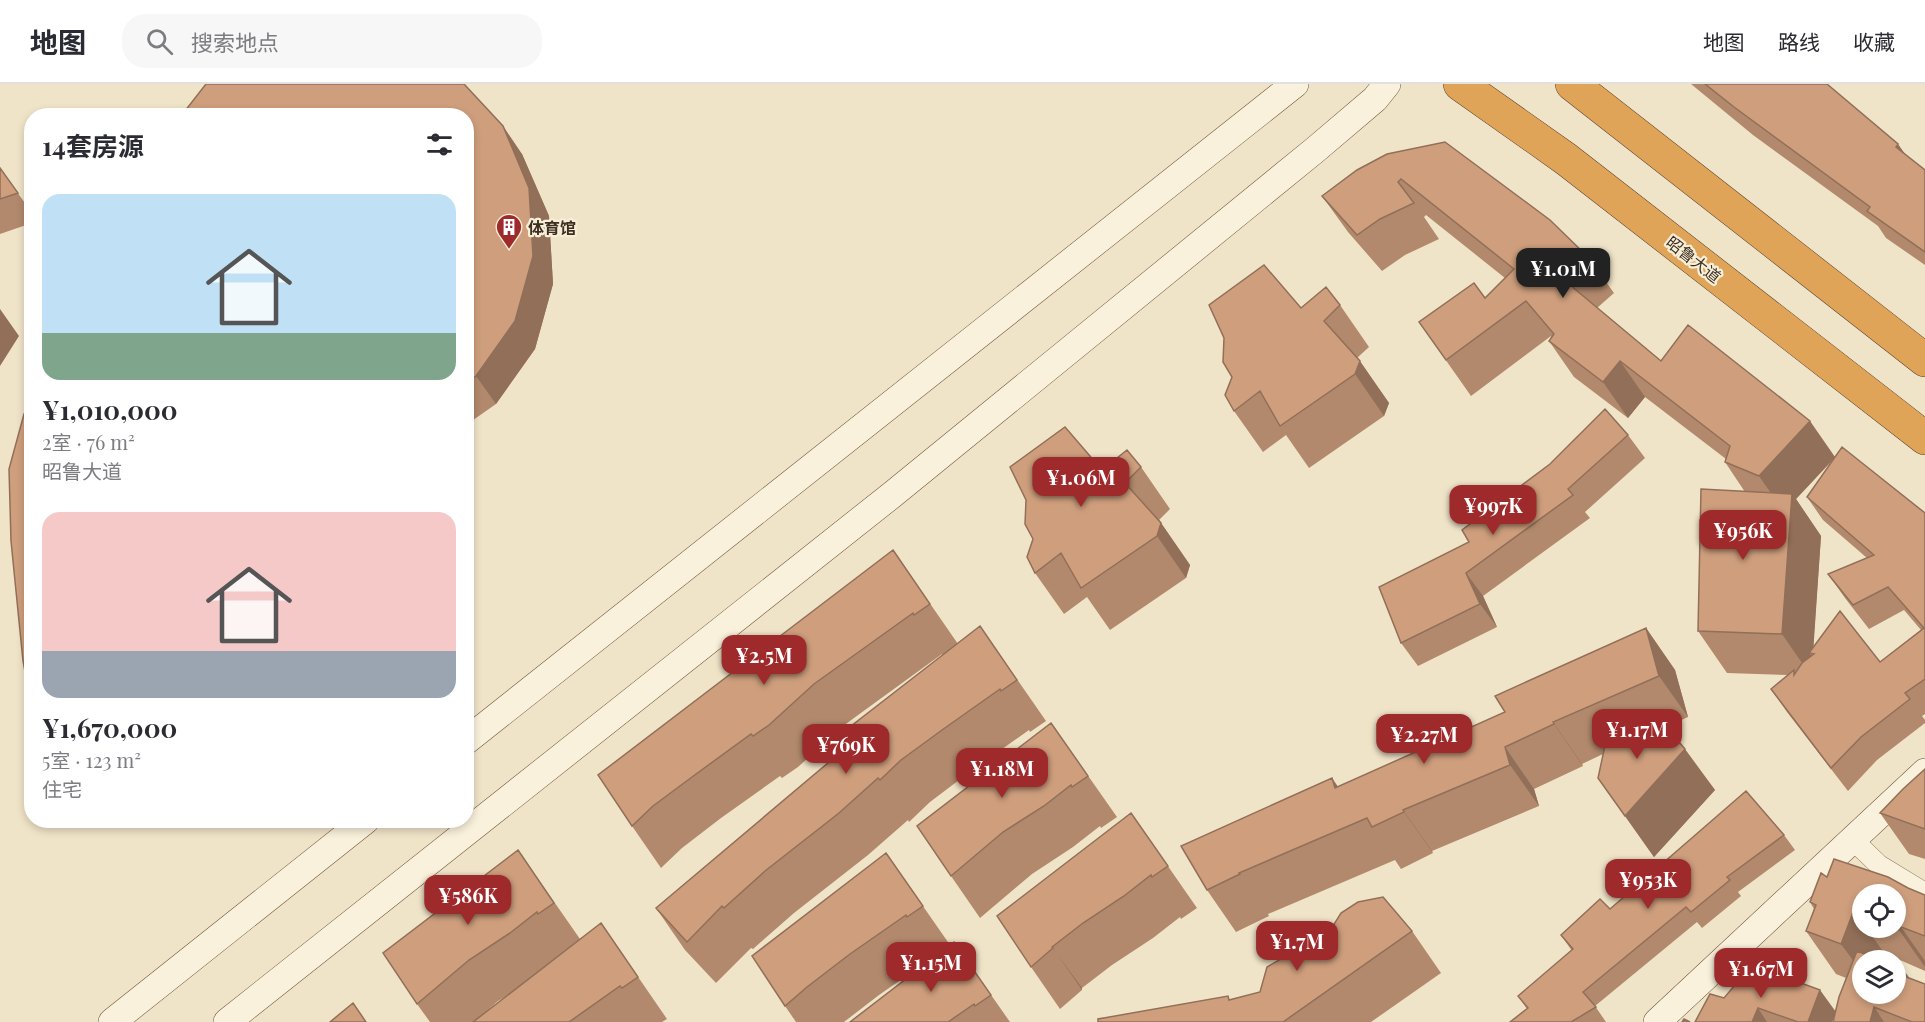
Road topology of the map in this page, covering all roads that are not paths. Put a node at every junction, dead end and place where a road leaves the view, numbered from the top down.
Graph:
1 (1295, 84) edge
2 (1387, 84) edge
3 (1460, 84) edge
4 (1572, 84) edge
5 (1925, 360) edge
6 (1925, 438) edge
7 (474, 735) edge
8 (1925, 772) edge
9 (474, 826) edge
10 (356, 828) edge
11 (472, 828) edge
12 (1852, 839) junction
13 (1925, 893) edge
14 (112, 1022) edge
15 (227, 1022) edge
16 (1657, 1022) edge

1 - 7 main road
2 - 9 main road
3 - 6 highway, 昭鲁大道
4 - 5 highway
8 - 12 main road
10 - 14 main road
11 - 15 main road
12 - 13 street
12 - 16 main road

